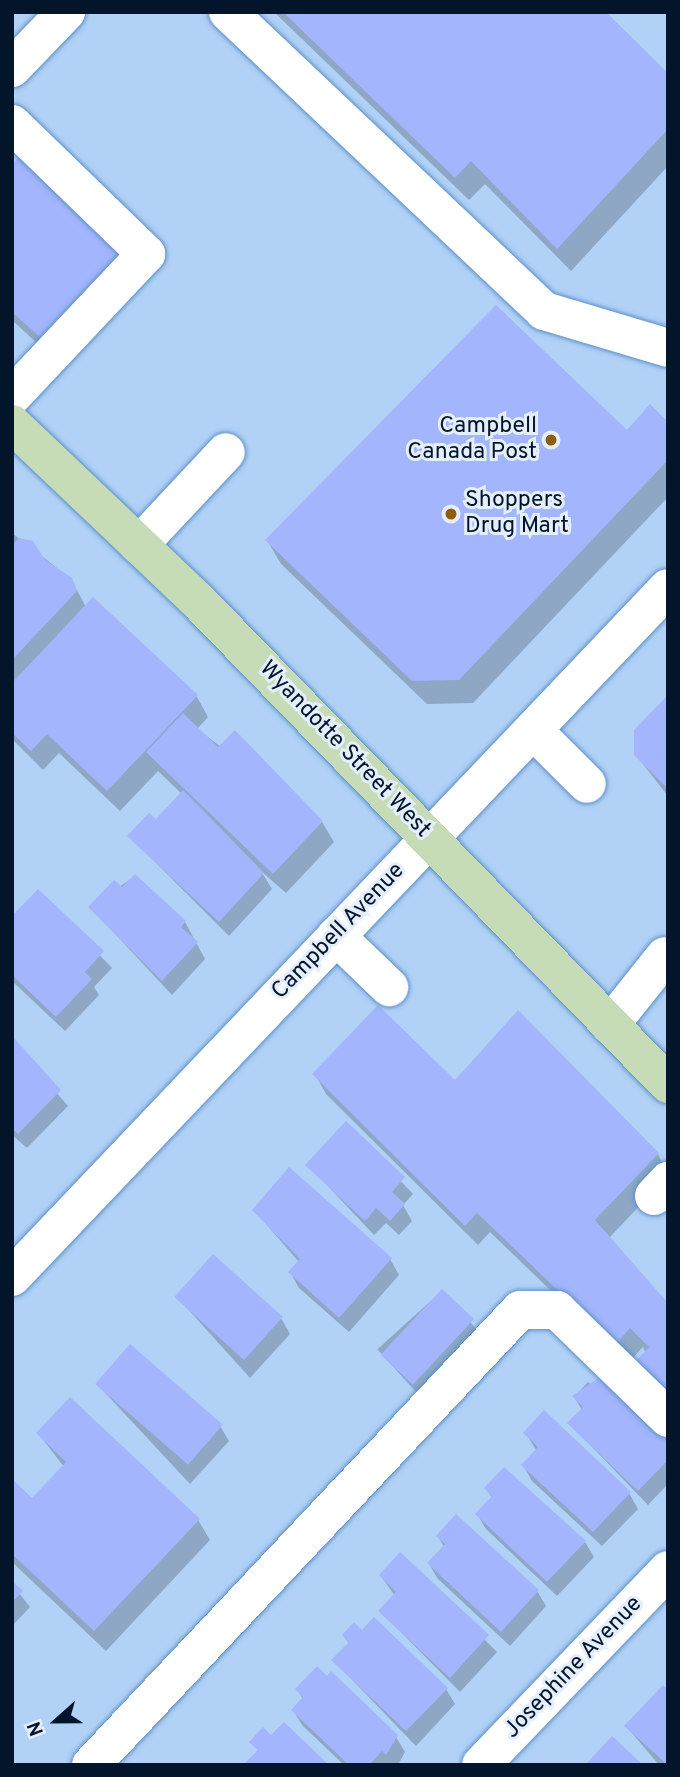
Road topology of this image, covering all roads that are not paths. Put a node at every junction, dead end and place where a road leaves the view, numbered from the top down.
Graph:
1 (66, 12) edge
2 (228, 12) edge
3 (12, 68) edge
4 (12, 124) edge
5 (668, 348) edge
6 (12, 396) edge
7 (12, 425) edge
8 (226, 452) dead end
9 (138, 545) junction
10 (668, 588) edge
11 (533, 730) junction
12 (587, 783) dead end
13 (428, 838) junction
14 (336, 936) junction
15 (665, 956) dead end
16 (389, 987) dead end
17 (610, 1024) junction
18 (665, 1076) edge
19 (12, 1277) edge
20 (668, 1418) edge
21 (668, 1570) edge
22 (91, 1765) edge
23 (481, 1765) edge

1 - 3 street
2 - 5 street
4 - 6 street
7 - 9 main road, Wyandotte Street West
8 - 9 street
9 - 13 main road, Wyandotte Street West
10 - 11 street, Campbell Avenue
11 - 12 street
11 - 13 street, Campbell Avenue
13 - 14 street, Campbell Avenue
13 - 17 main road, Wyandotte Street West
14 - 16 street
14 - 19 street, Campbell Avenue
15 - 17 street
17 - 18 main road, Wyandotte Street West
20 - 22 street
21 - 23 street, Josephine Avenue

